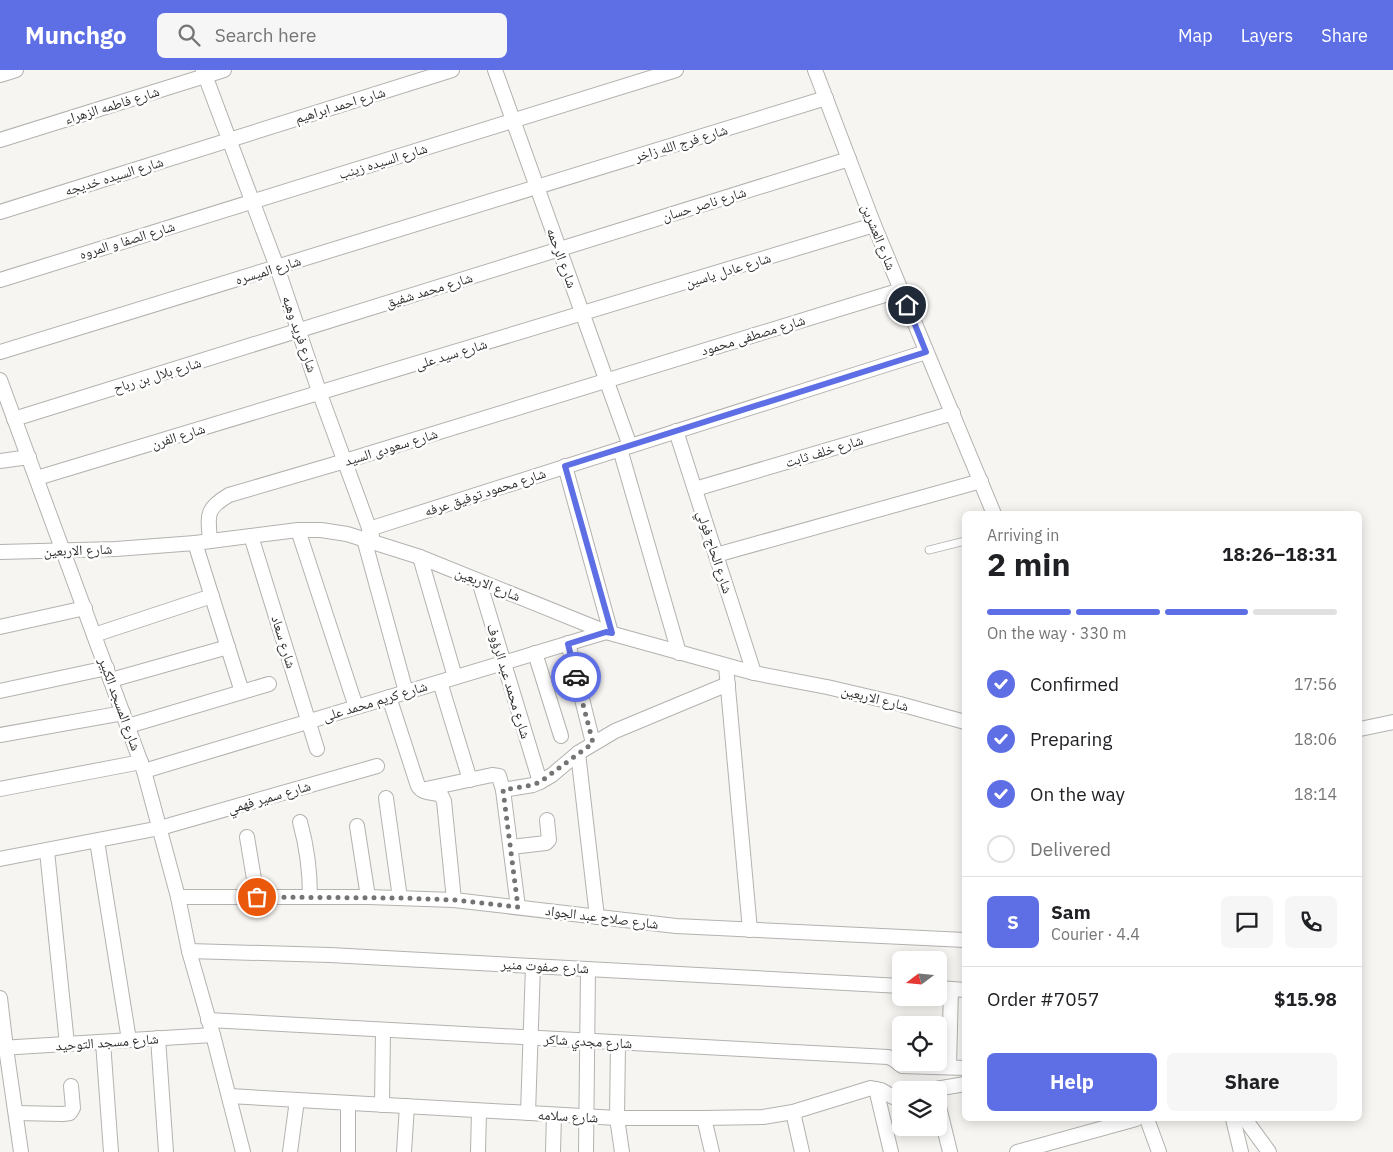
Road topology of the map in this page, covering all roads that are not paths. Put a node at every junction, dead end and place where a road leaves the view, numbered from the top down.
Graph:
1 (16, 70) edge
2 (224, 70) edge
3 (452, 70) edge
4 (495, 70) edge
5 (676, 70) edge
6 (815, 70) edge
7 (204, 73) edge
8 (0, 75) edge
9 (826, 98) junction
10 (513, 120) junction
11 (0, 140) edge
12 (228, 140) junction
13 (849, 160) junction
14 (537, 187) junction
15 (253, 201) junction
16 (0, 212) edge
17 (874, 225) junction
18 (559, 250) junction
19 (277, 267) junction
20 (0, 280) edge
21 (901, 290) junction
22 (582, 314) junction
23 (299, 330) junction
24 (0, 352) edge
25 (926, 352) junction
26 (0, 380) edge
27 (606, 380) junction
28 (320, 394) junction
29 (4, 399) edge
30 (953, 413) junction
31 (14, 419) junction
32 (676, 431) junction
33 (625, 448) junction
34 (29, 457) junction
35 (345, 461) junction
36 (0, 462) edge
37 (565, 466) junction
38 (37, 478) junction
39 (981, 481) junction
40 (695, 489) junction
41 (993, 511) edge
42 (298, 530) junction
43 (251, 536) junction
44 (369, 536) junction
45 (210, 541) junction
46 (962, 541) edge
47 (195, 543) junction
48 (64, 550) junction
49 (929, 550) dead end
50 (0, 552) edge
51 (716, 555) junction
52 (420, 557) junction
53 (479, 581) junction
54 (212, 596) junction
55 (85, 608) junction
56 (0, 627) edge
57 (609, 633) junction
58 (94, 635) junction
59 (568, 644) junction
60 (228, 647) junction
61 (535, 653) junction
62 (679, 653) junction
63 (503, 663) junction
64 (726, 666) junction
65 (754, 673) junction
66 (109, 674) junction
67 (455, 677) junction
68 (440, 682) junction
69 (269, 684) dead end
70 (728, 684) junction
71 (0, 691) edge
72 (242, 692) junction
73 (406, 692) junction
74 (390, 697) junction
75 (356, 707) junction
76 (123, 713) junction
77 (308, 721) junction
78 (962, 721) edge
79 (1393, 722) edge
80 (128, 726) junction
81 (1362, 729) edge
82 (0, 735) edge
83 (560, 736) dead end
84 (593, 743) junction
85 (317, 749) dead end
86 (578, 753) junction
87 (142, 766) junction
88 (377, 766) dead end
89 (470, 780) junction
90 (540, 782) junction
91 (0, 789) edge
92 (421, 790) junction
93 (503, 790) junction
94 (386, 798) dead end
95 (547, 820) dead end
96 (300, 822) dead end
97 (357, 826) dead end
98 (160, 828) junction
99 (247, 836) dead end
100 (97, 841) junction
101 (511, 847) junction
102 (47, 851) junction
103 (0, 859) edge
104 (178, 897) junction
105 (257, 897) junction
106 (310, 897) junction
107 (368, 897) junction
108 (400, 898) junction
109 (454, 900) junction
110 (518, 907) junction
111 (597, 917) junction
112 (750, 930) junction
113 (962, 940) edge
114 (188, 951) junction
115 (533, 966) junction
116 (588, 969) junction
117 (892, 986) edge
118 (948, 989) edge
119 (962, 990) edge
120 (0, 998) edge
121 (946, 1006) edge
122 (208, 1020) junction
123 (383, 1030) junction
124 (213, 1035) junction
125 (158, 1038) junction
126 (530, 1038) junction
127 (130, 1040) junction
128 (587, 1041) junction
129 (103, 1042) junction
130 (618, 1043) junction
131 (67, 1044) junction
132 (3, 1048) edge
133 (949, 1066) junction
134 (962, 1068) edge
135 (962, 1085) edge
136 (72, 1086) dead end
137 (947, 1087) edge
138 (876, 1089) junction
139 (229, 1096) junction
140 (892, 1096) edge
141 (298, 1100) junction
142 (348, 1103) junction
143 (382, 1105) junction
144 (407, 1106) junction
145 (480, 1110) junction
146 (793, 1112) junction
147 (16, 1113) junction
148 (528, 1114) junction
149 (554, 1115) junction
150 (586, 1117) junction
151 (617, 1118) junction
152 (704, 1118) junction
153 (1129, 1121) edge
154 (1148, 1121) edge
155 (1233, 1121) edge
156 (1246, 1121) edge
157 (946, 1136) edge
158 (22, 1152) edge
159 (111, 1152) edge
160 (166, 1152) edge
161 (243, 1152) edge
162 (290, 1152) edge
163 (348, 1152) edge
164 (404, 1152) edge
165 (478, 1152) edge
166 (553, 1152) edge
167 (586, 1152) edge
168 (622, 1152) edge
169 (712, 1152) edge
170 (802, 1152) edge
171 (892, 1152) edge
172 (950, 1152) edge
173 (1017, 1152) edge
174 (1159, 1152) edge
175 (1241, 1152) edge
176 (1269, 1152) edge

1 - 8 street
2 - 7 street, شارع فاطمه الزهراء
3 - 12 street, شارع احمد ابراهيم
4 - 10 street, شارع الرحمه
5 - 10 street, شارع السيده زينب
6 - 9 street, شارع العشرين
7 - 11 street, شارع فاطمه الزهراء
7 - 12 street, شارع فريد وهبه
9 - 13 street, شارع العشرين
9 - 14 street, شارع فرج الله زاخر
10 - 14 street, شارع الرحمه
10 - 15 street, شارع السيده زينب
12 - 15 street, شارع فريد وهبه
12 - 16 street, شارع السيده خديجه
13 - 17 street, شارع العشرين
13 - 18 street, شارع ناصر حسان
14 - 18 street, شارع الرحمه
14 - 19 street, شارع الميسره
15 - 19 street, شارع فريد وهبه
15 - 20 street, شارع الصفا و المروه
17 - 21 street, شارع العشرين
17 - 22 street, شارع عادل ياسين
18 - 22 street, شارع الرحمه
18 - 23 street, شارع محمد شفيق
19 - 23 street, شارع فريد وهبه
19 - 24 street, شارع الميسره
21 - 25 street, شارع العشرين
21 - 27 street, شارع مصطفى محمود
22 - 27 street, شارع الرحمه
22 - 28 street, شارع سيد على
23 - 28 street, شارع فريد وهبه
23 - 31 street, شارع بلال بن رباح
25 - 30 street, شارع العشرين
25 - 32 street, شارع محمود توفيق عرفه
26 - 29 street, شارع المسجد الكبير
27 - 33 street, شارع الرحمه
27 - 35 street, شارع سعودى السيد
28 - 35 street, شارع فريد وهبه
28 - 38 street, شارع الفرن
29 - 31 street, شارع المسجد الكبير
30 - 39 street, شارع العشرين
30 - 40 street, شارع خلف ثابت
31 - 34 street, شارع المسجد الكبير
32 - 33 street, شارع محمود توفيق عرفه
32 - 40 street, شارع الحاج فولي
33 - 37 street, شارع محمود توفيق عرفه
33 - 62 street, شارع الرحمه
34 - 36 street
34 - 38 street, شارع المسجد الكبير
35 - 44 street, شارع فريد وهبه
35 - 45 street, شارع سعودى السيد
37 - 44 street, شارع محمود توفيق عرفه
37 - 57 street
38 - 48 street, شارع المسجد الكبير
39 - 41 street, شارع العشرين
39 - 51 street
40 - 51 street, شارع الحاج فولي
42 - 43 street, شارع الاربعين
42 - 44 street, شارع الاربعين
42 - 75 street
43 - 45 street, شارع الاربعين
43 - 77 street, شارع سعاد
44 - 52 street, شارع الاربعين
44 - 73 street, شارع فريد وهبه
45 - 47 street, شارع الاربعين
46 - 49 lane
47 - 48 street, شارع الاربعين
47 - 54 street
48 - 50 street, شارع الاربعين
48 - 55 street, شارع المسجد الكبير
51 - 65 street, شارع الحاج فولي
52 - 53 street, شارع الاربعين
52 - 67 street
53 - 57 street, شارع الاربعين
53 - 63 street, شارع محمد عبد الرؤوف
54 - 58 street
54 - 60 street
55 - 56 street
55 - 58 street, شارع المسجد الكبير
57 - 59 street, شارع كريم محمد على
57 - 62 street, شارع الاربعين
58 - 66 street, شارع المسجد الكبير
59 - 61 street, شارع كريم محمد على
59 - 84 street
60 - 66 street
60 - 72 street
61 - 63 street, شارع كريم محمد على
61 - 83 street
62 - 64 street, شارع الاربعين
63 - 67 street, شارع كريم محمد على
63 - 90 street, شارع محمد عبد الرؤوف
64 - 65 street, شارع الاربعين
64 - 70 street
65 - 78 street, شارع الاربعين
66 - 71 street
66 - 76 street, شارع المسجد الكبير
67 - 68 street, شارع كريم محمد على
68 - 73 street, شارع كريم محمد على
68 - 89 street
69 - 72 street
70 - 84 street
70 - 112 street
72 - 80 street
73 - 74 street, شارع كريم محمد على
74 - 75 street, شارع كريم محمد على
74 - 92 street
75 - 77 street, شارع كريم محمد على
76 - 80 street, شارع المسجد الكبير
76 - 82 street
77 - 85 street, شارع سعاد
77 - 87 street, شارع كريم محمد على
79 - 81 street
80 - 87 street, شارع المسجد الكبير
84 - 86 street
86 - 90 street
86 - 111 street
87 - 91 street, شارع كريم محمد على
87 - 98 street, شارع المسجد الكبير
88 - 98 street, شارع سمير فهمي
89 - 92 street
89 - 93 street
90 - 93 street
92 - 109 street
93 - 101 street
94 - 108 street
95 - 101 street
96 - 106 street
97 - 107 street
98 - 100 street, شارع سمير فهمي
98 - 104 street, شارع المسجد الكبير
99 - 105 street
100 - 102 street, شارع سمير فهمي
100 - 127 street
101 - 110 street
102 - 103 street, شارع سمير فهمي
102 - 131 street
104 - 105 street, شارع صلاح عبد الجواد
104 - 114 street, شارع المسجد الكبير
105 - 106 street, شارع صلاح عبد الجواد
106 - 107 street, شارع صلاح عبد الجواد
107 - 108 street, شارع صلاح عبد الجواد
108 - 109 street, شارع صلاح عبد الجواد
109 - 110 street, شارع صلاح عبد الجواد
110 - 111 street, شارع صلاح عبد الجواد
111 - 112 street, شارع صلاح عبد الجواد
112 - 113 street, شارع صلاح عبد الجواد
114 - 115 street, شارع صفوت منير
114 - 122 street, شارع المسجد الكبير
115 - 116 street, شارع صفوت منير
115 - 126 street
116 - 117 street, شارع صفوت منير
116 - 128 street
118 - 119 street
120 - 132 street
121 - 133 street
122 - 123 street, شارع مجدي شاكر
122 - 124 street, شارع المسجد الكبير
123 - 126 street, شارع مجدي شاكر
123 - 143 street
124 - 125 street, شارع مسجد التوحيد
124 - 139 street, شارع المسجد الكبير
125 - 127 street, شارع مسجد التوحيد
125 - 160 street
126 - 128 street, شارع مجدي شاكر
126 - 148 street
127 - 129 street, شارع مسجد التوحيد
128 - 130 street, شارع مجدي شاكر
128 - 150 street
129 - 131 street, شارع مسجد التوحيد
129 - 159 street
130 - 133 street, شارع مجدي شاكر
130 - 151 street
131 - 132 street, شارع مسجد التوحيد
132 - 147 street
133 - 134 street, شارع مجدي شاكر
135 - 137 street
136 - 147 street
138 - 140 street, شارع سلامه
138 - 146 street, شارع سلامه
138 - 171 street
139 - 141 street, شارع سلامه
139 - 161 street, شارع المسجد الكبير
141 - 142 street, شارع سلامه
141 - 162 street
142 - 143 street, شارع سلامه
142 - 163 street
143 - 144 street, شارع سلامه
144 - 145 street, شارع سلامه
144 - 164 street
145 - 148 street, شارع سلامه
145 - 165 street
146 - 152 street, شارع سلامه
146 - 170 street
147 - 158 street
148 - 149 street, شارع سلامه
149 - 150 street, شارع سلامه
149 - 166 street
150 - 151 street, شارع سلامه
150 - 167 street
151 - 152 street, شارع سلامه
151 - 168 street
152 - 169 street
153 - 173 street
154 - 174 street
155 - 175 street
156 - 176 street
157 - 172 street

